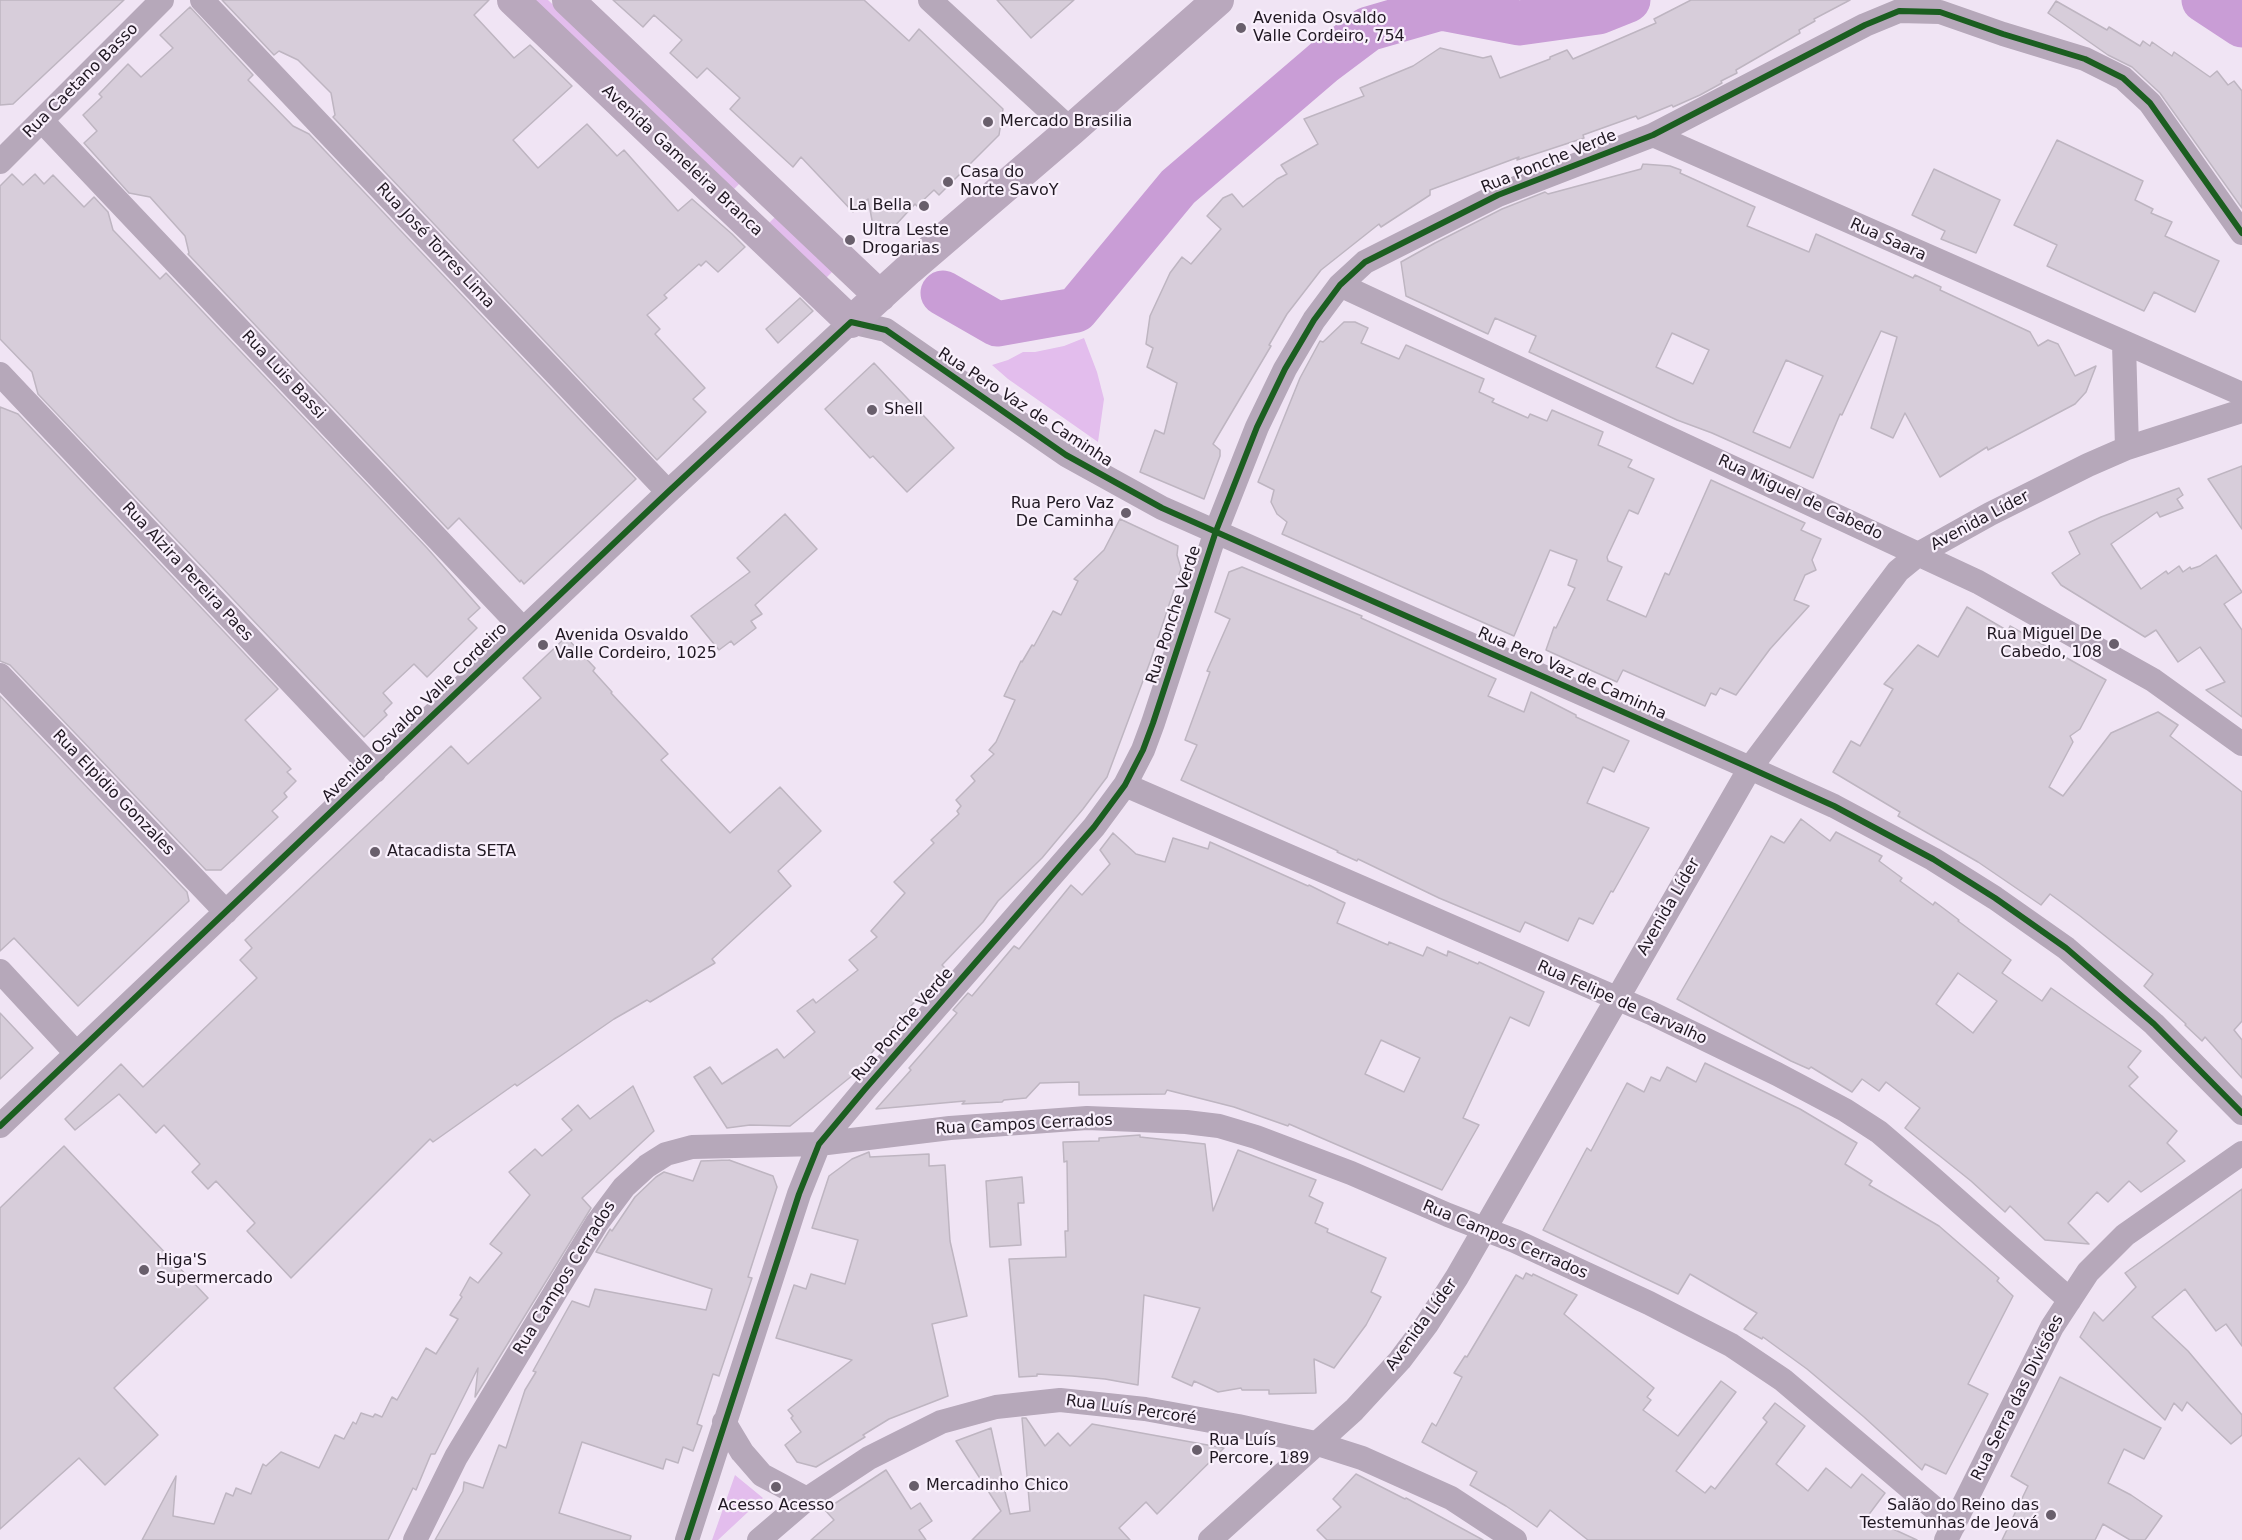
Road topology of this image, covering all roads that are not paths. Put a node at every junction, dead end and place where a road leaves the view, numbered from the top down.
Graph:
1 (162, 0) edge
2 (202, 0) edge
3 (513, 0) edge
4 (568, 0) edge
5 (930, 0) edge
6 (1218, 0) edge
7 (42, 121) junction
8 (1071, 130) junction
9 (1653, 135) junction
10 (3, 152) edge
11 (774, 195) junction
12 (746, 222) junction
13 (2242, 233) edge
14 (1340, 285) junction
15 (880, 296) junction
16 (851, 322) junction
17 (886, 330) junction
18 (2124, 344) junction
19 (0, 374) edge
20 (2242, 394) edge
21 (2242, 411) edge
22 (2127, 448) junction
23 (668, 492) junction
24 (1216, 531) junction
25 (1920, 554) junction
26 (523, 630) junction
27 (0, 675) edge
28 (2242, 744) edge
29 (1750, 768) junction
30 (375, 771) junction
31 (1125, 785) junction
32 (226, 912) junction
33 (0, 971) edge
34 (1615, 999) junction
35 (76, 1053) junction
36 (2242, 1113) edge
37 (0, 1126) edge
38 (819, 1144) junction
39 (2242, 1153) edge
40 (1484, 1229) junction
41 (2070, 1300) junction
42 (724, 1422) junction
43 (1315, 1443) junction
44 (807, 1499) junction
45 (1950, 1532) edge
46 (415, 1540) edge
47 (687, 1540) edge
48 (759, 1540) edge
49 (1210, 1540) edge
50 (1515, 1540) edge

1 - 7 street, Rua Caetano Basso
2 - 23 street, Rua José Torres Lima
3 - 12 main road, Avenida Gameleira Branca
4 - 11 main road
5 - 8 street
6 - 8 main road, Avenida Osvaldo Valle Cordeiro
7 - 10 street, Rua Caetano Basso
7 - 26 street, Rua Luis Bassi
8 - 15 main road, Avenida Osvaldo Valle Cordeiro
9 - 13 street, Rua Ponche Verde
9 - 14 street, Rua Ponche Verde
9 - 18 street, Rua Saara
11 - 12 main road
11 - 15 main road
12 - 16 main road, Avenida Gameleira Branca
14 - 24 street, Rua Ponche Verde
14 - 25 street, Rua Miguel de Cabedo
15 - 16 main road, Avenida Osvaldo Valle Cordeiro
15 - 17 street
16 - 17 street, Rua Pero Vaz de Caminha
16 - 23 street, Avenida Osvaldo Valle Cordeiro
17 - 24 street, Rua Pero Vaz de Caminha
18 - 20 street, Rua Saara
18 - 22 street
19 - 30 street, Rua Alzira Pereira Paes
21 - 22 street, Avenida Líder
22 - 25 street, Avenida Líder
23 - 26 street, Avenida Osvaldo Valle Cordeiro
24 - 29 street, Rua Pero Vaz de Caminha
24 - 31 street, Rua Ponche Verde
25 - 28 street, Rua Miguel de Cabedo
25 - 29 street, Avenida Líder
26 - 30 street, Avenida Osvaldo Valle Cordeiro
27 - 32 street, Rua Elpidio Gonzales
29 - 34 street, Avenida Líder
29 - 36 street, Rua Pero Vaz de Caminha
30 - 32 street, Avenida Osvaldo Valle Cordeiro
31 - 34 street, Rua Felipe de Carvalho
31 - 38 street, Rua Ponche Verde
32 - 35 street, Avenida Osvaldo Valle Cordeiro
33 - 35 street
34 - 40 street, Avenida Líder
34 - 41 street, Rua Felipe de Carvalho
35 - 37 street, Avenida Osvaldo Valle Cordeiro
38 - 40 street, Rua Campos Cerrados
38 - 42 street, Rua Ponche Verde
38 - 46 street, Rua Campos Cerrados
39 - 41 street, Rua Serra das Divisões
40 - 43 street, Avenida Líder
40 - 45 street, Rua Campos Cerrados
41 - 45 street, Rua Serra das Divisões
42 - 44 street
42 - 47 street, Rua Ponche Verde
43 - 44 street, Rua Luís Percoré
43 - 49 street, Avenida Líder
43 - 50 street, Rua Luís Percoré
44 - 48 street, Rua Luís Percoré

